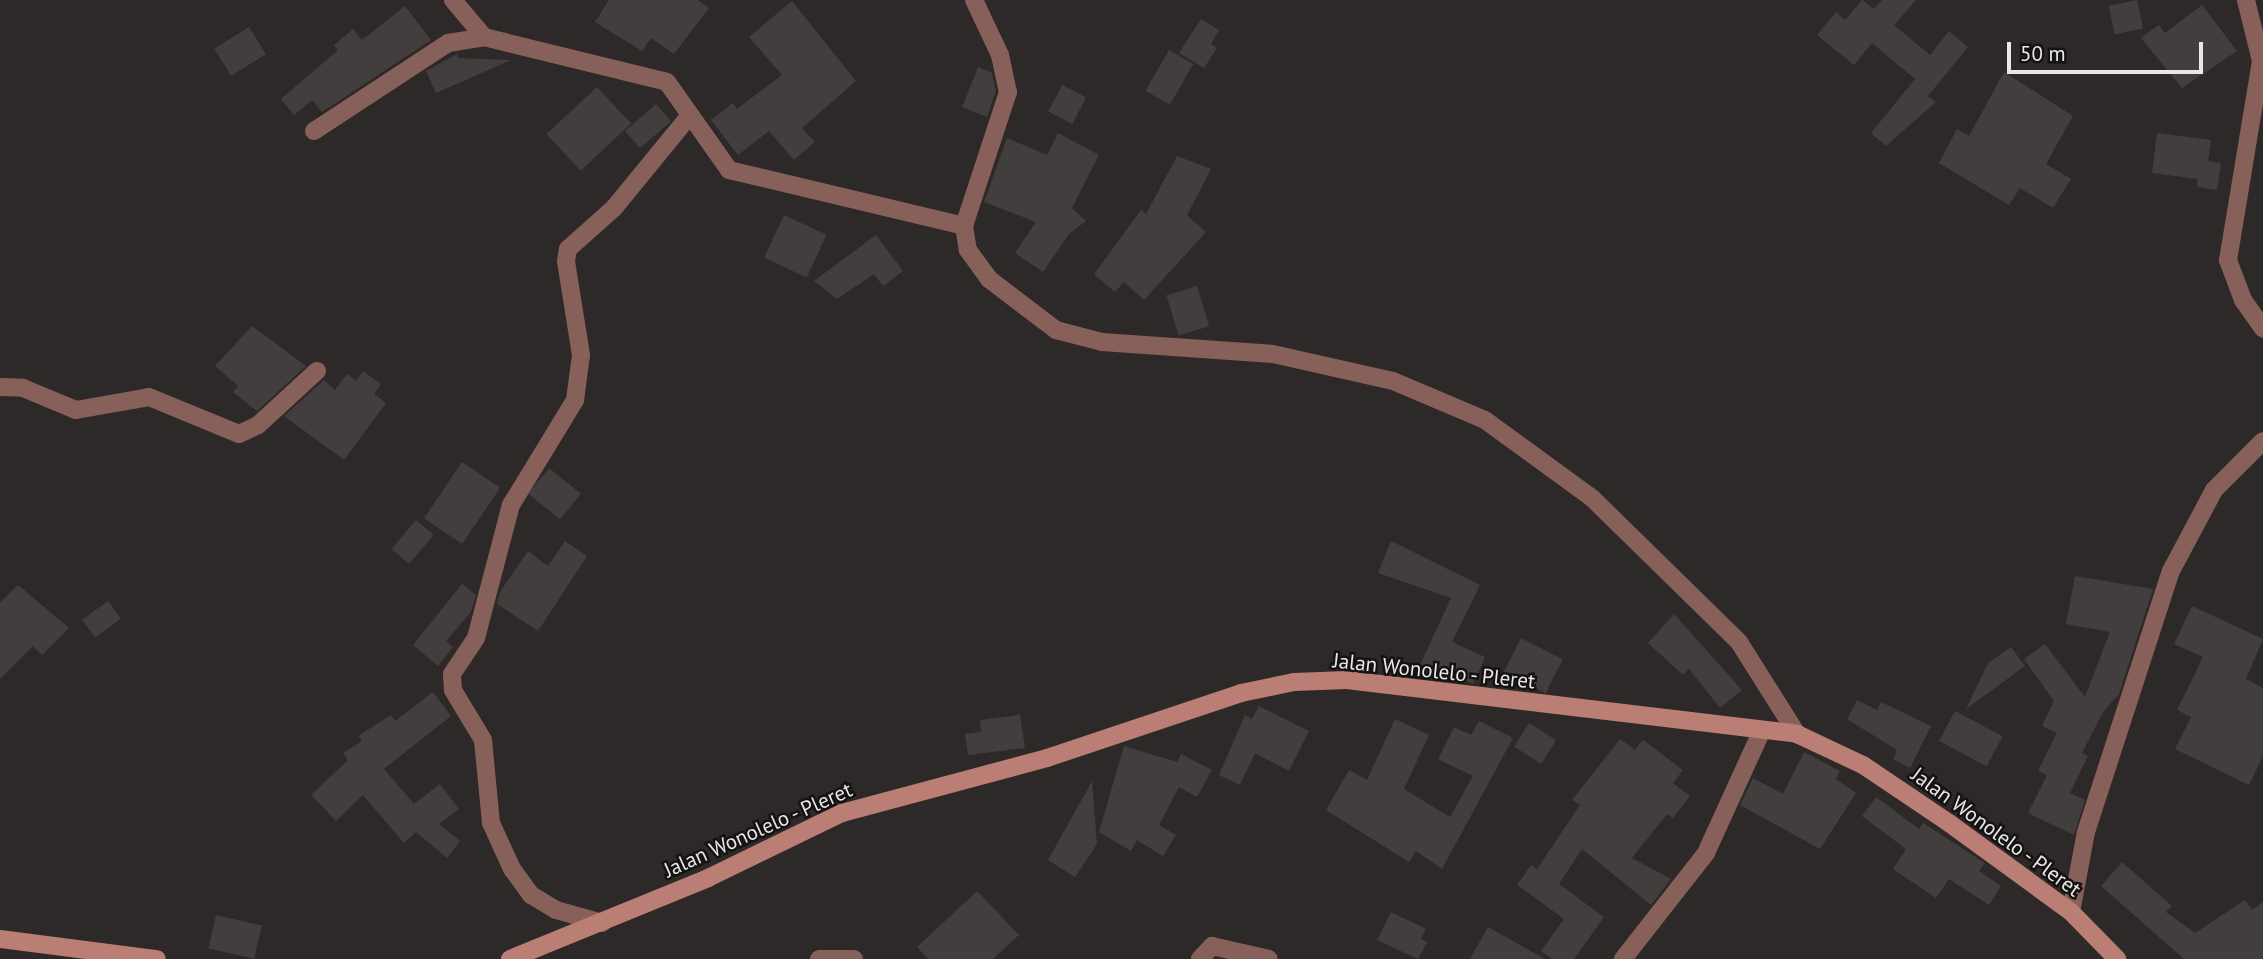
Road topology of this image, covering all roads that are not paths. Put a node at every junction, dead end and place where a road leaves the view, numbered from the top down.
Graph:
1 (453, 0) edge
2 (975, 0) edge
3 (2246, 0) edge
4 (484, 37) junction
5 (690, 115) junction
6 (314, 131) dead end
7 (964, 226) junction
8 (2263, 328) edge
9 (317, 371) dead end
10 (0, 387) edge
11 (2263, 441) edge
12 (1762, 730) junction
13 (1797, 734) junction
14 (2071, 912) junction
15 (602, 923) junction
16 (0, 939) edge
17 (157, 959) edge
18 (510, 959) edge
19 (819, 959) edge
20 (854, 959) edge
21 (1200, 959) edge
22 (1269, 959) edge
23 (1623, 959) edge
24 (2117, 959) edge

1 - 4 street
2 - 7 street
3 - 8 street
4 - 5 street
4 - 6 street
5 - 7 street
5 - 15 street
7 - 13 street
9 - 10 street
11 - 14 street
12 - 13 main road, Jalan Wonolelo - Pleret
12 - 15 main road, Jalan Wonolelo - Pleret
12 - 23 street
13 - 14 main road, Jalan Wonolelo - Pleret
14 - 24 main road, Jalan Wonolelo - Pleret
15 - 18 main road, Jalan Wonolelo - Pleret
16 - 17 main road
19 - 20 street
21 - 22 street

